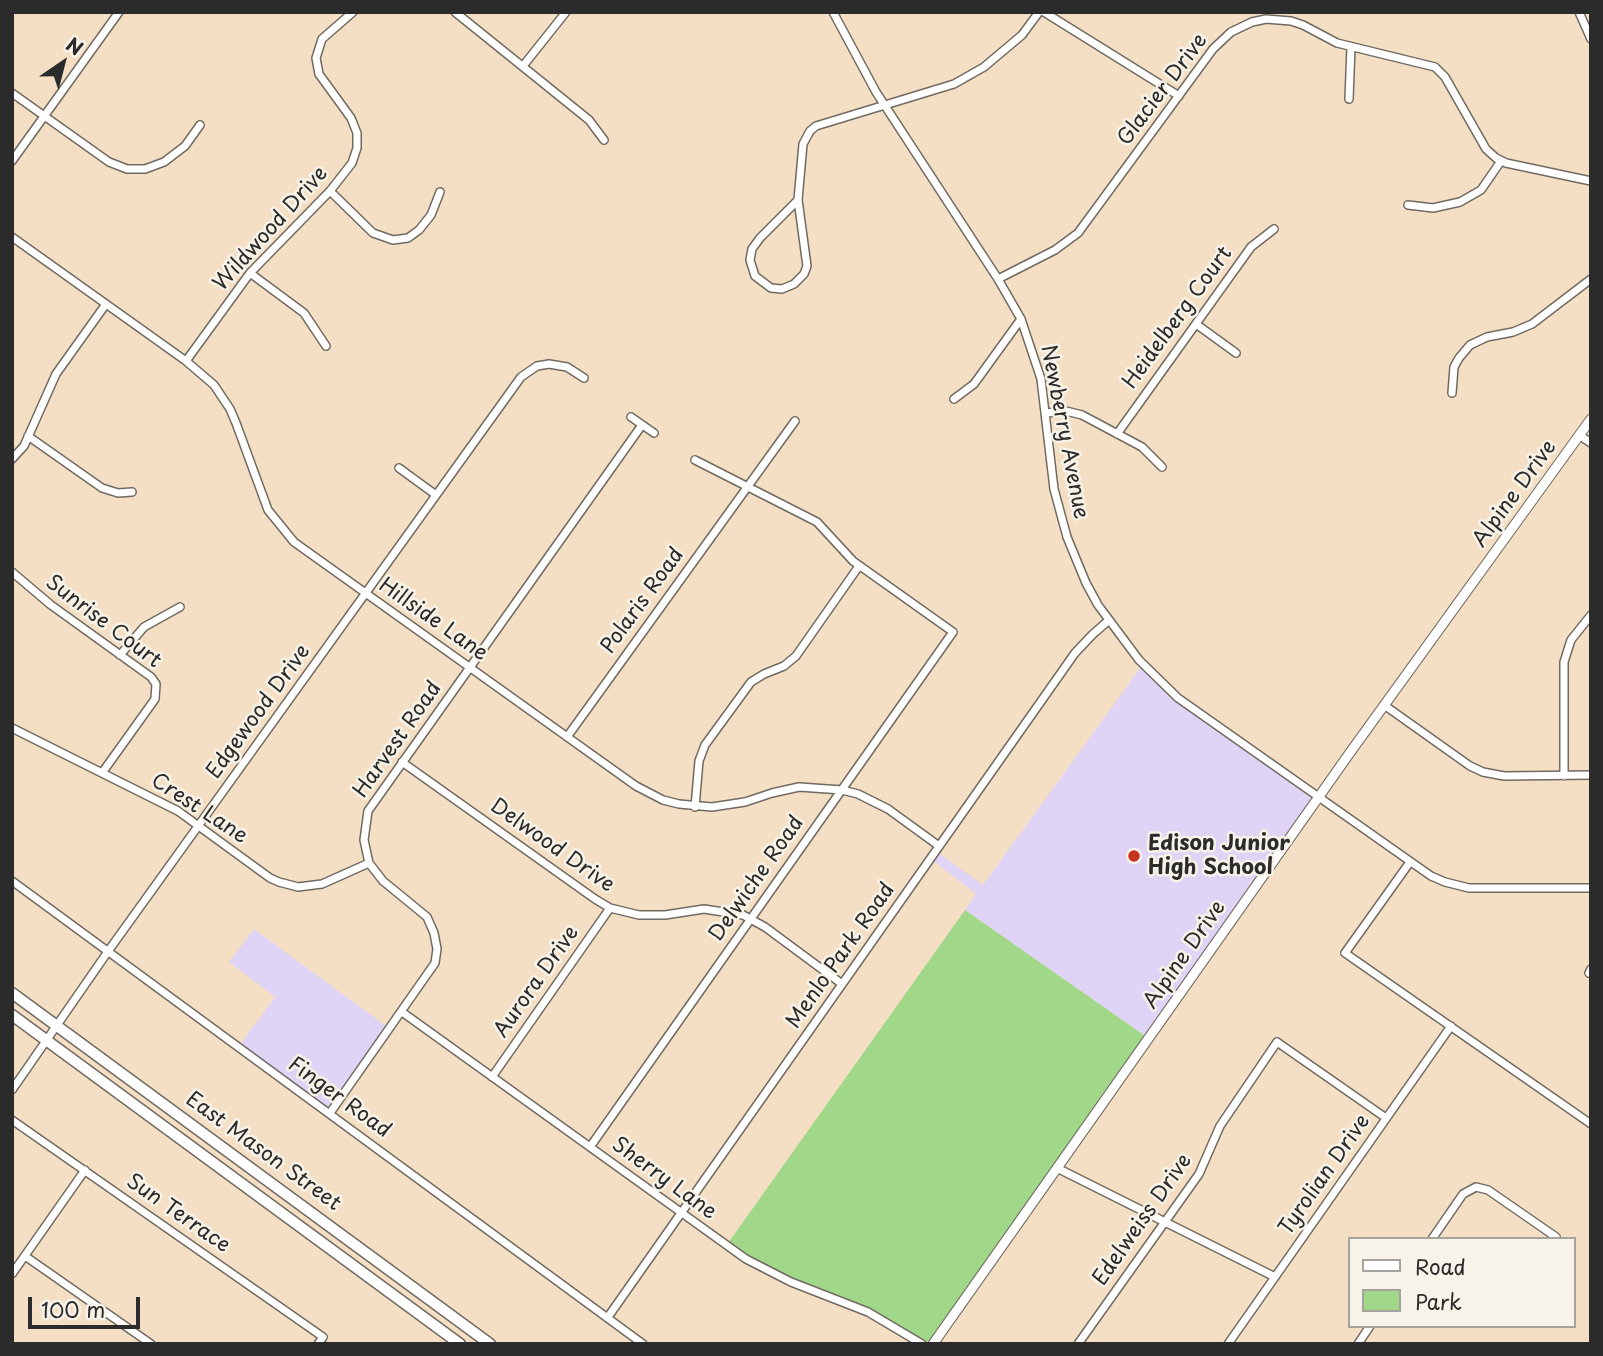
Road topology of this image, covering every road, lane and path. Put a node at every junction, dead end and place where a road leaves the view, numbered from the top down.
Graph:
1 (119, 12) edge
2 (353, 12) edge
3 (456, 12) edge
4 (566, 12) edge
5 (833, 12) edge
6 (1042, 12) edge
7 (1579, 12) edge
8 (1265, 16) edge
9 (1591, 39) edge
10 (1351, 47) junction
11 (523, 66) junction
12 (12, 93) edge
13 (1179, 96) junction
14 (1349, 99) dead end
15 (885, 105) junction
16 (44, 116) junction
17 (200, 125) dead end
18 (604, 140) dead end
19 (12, 161) edge
20 (1501, 161) junction
21 (1591, 181) edge
22 (330, 191) junction
23 (440, 192) dead end
24 (798, 200) junction
25 (1408, 205) dead end
26 (1274, 229) dead end
27 (12, 237) edge
28 (250, 273) junction
29 (998, 279) junction
30 (1591, 279) edge
31 (106, 304) junction
32 (1021, 319) junction
33 (1196, 324) junction
34 (327, 346) dead end
35 (1236, 353) dead end
36 (186, 361) junction
37 (584, 378) dead end
38 (1452, 393) dead end
39 (954, 399) dead end
40 (1046, 413) junction
41 (631, 417) dead end
42 (1591, 419) edge
43 (795, 421) dead end
44 (642, 425) junction
45 (654, 433) dead end
46 (1117, 434) junction
47 (1579, 435) junction
48 (28, 436) junction
49 (1591, 443) edge
50 (12, 459) edge
51 (695, 460) dead end
52 (1162, 467) dead end
53 (399, 468) dead end
54 (748, 486) junction
55 (132, 492) dead end
56 (436, 495) junction
57 (859, 566) junction
58 (12, 572) edge
59 (365, 594) junction
60 (180, 607) dead end
61 (1591, 615) edge
62 (1108, 621) junction
63 (120, 655) junction
64 (470, 668) junction
65 (1384, 705) junction
66 (12, 728) edge
67 (567, 737) junction
68 (402, 762) junction
69 (102, 773) junction
70 (1591, 775) edge
71 (1564, 776) junction
72 (842, 790) junction
73 (1318, 797) junction
74 (695, 807) junction
75 (199, 826) junction
76 (939, 846) junction
77 (1410, 862) junction
78 (369, 863) junction
79 (12, 881) edge
80 (1591, 888) edge
81 (610, 908) junction
82 (751, 919) junction
83 (109, 950) junction
84 (842, 984) junction
85 (12, 993) edge
86 (402, 1012) junction
87 (12, 1015) edge
88 (57, 1025) junction
89 (1451, 1026) junction
90 (47, 1040) junction
91 (492, 1077) junction
92 (12, 1090) edge
93 (330, 1113) junction
94 (1386, 1118) junction
95 (12, 1120) edge
96 (1591, 1124) edge
97 (590, 1147) junction
98 (1057, 1168) junction
99 (85, 1170) junction
100 (682, 1212) junction
101 (1165, 1222) junction
102 (1433, 1237) edge
103 (1556, 1237) edge
104 (25, 1256) junction
105 (12, 1274) edge
106 (1275, 1277) junction
107 (608, 1317) junction
108 (1369, 1328) edge
109 (321, 1340) edge
110 (151, 1344) edge
111 (460, 1344) edge
112 (490, 1344) edge
113 (643, 1344) edge
114 (922, 1344) edge
115 (933, 1344) edge
116 (1078, 1344) edge
117 (1228, 1344) edge
118 (1358, 1344) edge

1 - 16 street
2 - 22 street, Wildwood Drive
3 - 11 street
4 - 11 street
5 - 15 street, Newberry Avenue
6 - 13 street
6 - 15 street
7 - 9 street
8 - 10 street, Glacier Drive
8 - 13 street, Glacier Drive
10 - 14 street
10 - 20 street, Glacier Drive
11 - 18 street
12 - 16 street
13 - 29 street, Glacier Drive
15 - 24 street
15 - 29 street, Newberry Avenue
16 - 17 street
16 - 19 street
20 - 21 street
20 - 25 street
22 - 23 street
22 - 28 street, Wildwood Drive
24 - 24 street
26 - 33 street, Heidelberg Court
27 - 31 street, Hillside Lane
28 - 34 street
28 - 36 street, Wildwood Drive
29 - 32 street, Newberry Avenue
30 - 38 street
31 - 36 street, Hillside Lane
31 - 48 street
32 - 39 street
32 - 40 street, Newberry Avenue
33 - 35 street
33 - 46 street, Heidelberg Court
36 - 59 street, Hillside Lane
37 - 56 street, Edgewood Drive
40 - 46 street
40 - 62 street, Newberry Avenue
41 - 44 street
42 - 47 street, Alpine Drive
43 - 54 street, Polaris Road
44 - 45 street
44 - 64 street, Harvest Road
46 - 52 street
47 - 49 street
47 - 65 street, Alpine Drive
48 - 50 street
48 - 55 street
51 - 54 street
53 - 56 street
54 - 57 street
54 - 67 street, Polaris Road
56 - 59 street, Edgewood Drive
57 - 72 street, Delwiche Road
57 - 74 street
58 - 63 street, Sunrise Court
59 - 64 street, Hillside Lane
59 - 75 street, Edgewood Drive
60 - 63 street
61 - 71 street
62 - 73 street, Newberry Avenue
62 - 76 street, Menlo Park Road
63 - 69 street, Sunrise Court
64 - 67 street, Hillside Lane
64 - 68 street, Harvest Road
65 - 71 street
65 - 73 street, Alpine Drive
66 - 69 street, Crest Lane
67 - 74 street, Hillside Lane
68 - 78 street, Harvest Road
68 - 81 street, Delwood Drive
69 - 75 street, Crest Lane
70 - 71 street
72 - 74 street, Hillside Lane
72 - 76 street, Hillside Lane
72 - 82 street, Delwiche Road
73 - 77 street, Newberry Avenue
73 - 98 street, Alpine Drive
75 - 78 street, Crest Lane
75 - 83 street, Edgewood Drive
76 - 84 street, Menlo Park Road
77 - 80 street, Newberry Avenue
77 - 89 street
78 - 86 street
79 - 83 street, Finger Road
81 - 82 street, Delwood Drive
81 - 91 street, Aurora Drive
82 - 84 street, Delwood Drive
82 - 97 street, Delwiche Road
83 - 88 street, Edgewood Drive
83 - 93 street, Finger Road
84 - 100 street, Menlo Park Road
85 - 88 main road, East Mason Street
86 - 91 street, Sherry Lane
86 - 93 street
87 - 90 main road, East Mason Street
88 - 90 street, Edgewood Drive
88 - 112 main road, East Mason Street
89 - 94 street, Tyrolian Drive
89 - 96 street
90 - 92 street, Edgewood Drive
90 - 111 main road, East Mason Street
91 - 97 street, Sherry Lane
93 - 107 street, Finger Road
94 - 101 street, Edelweiss Drive
94 - 106 street, Tyrolian Drive
95 - 99 street, Sun Terrace
97 - 100 street, Sherry Lane
98 - 101 street
98 - 115 street, Alpine Drive
99 - 104 street
99 - 109 street, Sun Terrace
100 - 107 street, Menlo Park Road
100 - 114 street, Sherry Lane
101 - 106 street
101 - 116 street, Edelweiss Drive
102 - 103 street
104 - 105 street
104 - 110 street
106 - 117 street, Tyrolian Drive
107 - 113 street, Finger Road
108 - 118 street

